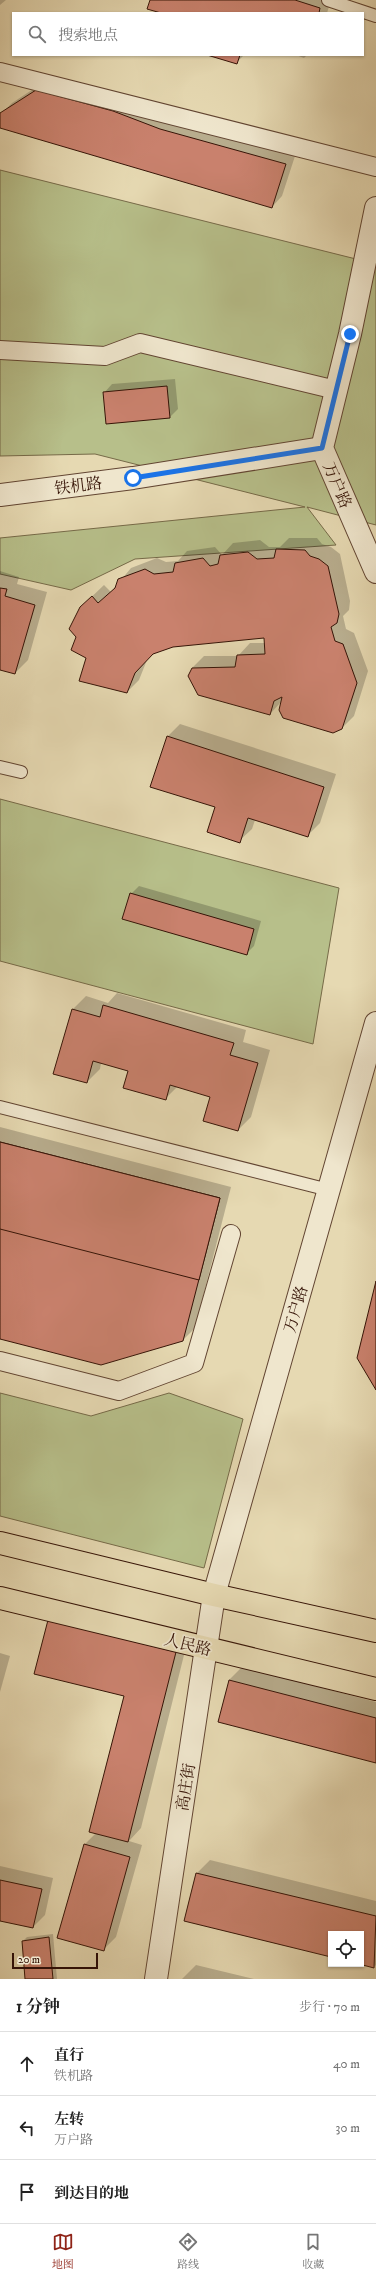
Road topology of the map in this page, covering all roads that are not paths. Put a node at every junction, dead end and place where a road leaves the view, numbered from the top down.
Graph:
1 (328, 0) edge
2 (376, 16) edge
3 (0, 72) edge
4 (376, 167) edge
5 (376, 208) edge
6 (0, 350) edge
7 (336, 390) junction
8 (322, 448) junction
9 (0, 495) edge
10 (376, 572) edge
11 (0, 767) edge
12 (21, 772) dead end
13 (376, 1023) edge
14 (0, 1107) edge
15 (329, 1190) junction
16 (231, 1234) dead end
17 (0, 1361) edge
18 (0, 1543) edge
19 (214, 1595) junction
20 (0, 1598) edge
21 (376, 1631) edge
22 (206, 1649) junction
23 (376, 1689) edge
24 (156, 1979) edge

1 - 2 lane
3 - 4 street
5 - 7 street, 万户路
6 - 7 street
7 - 8 street, 万户路
8 - 9 street, 铁机路
8 - 10 street, 万户路
11 - 12 lane
13 - 15 street, 万户路
14 - 15 lane
15 - 19 street, 万户路
16 - 17 street
18 - 19 main road
19 - 21 main road
19 - 22 street, 高庄街
20 - 22 main road, 人民路
22 - 23 main road, 人民路
22 - 24 street, 高庄街

